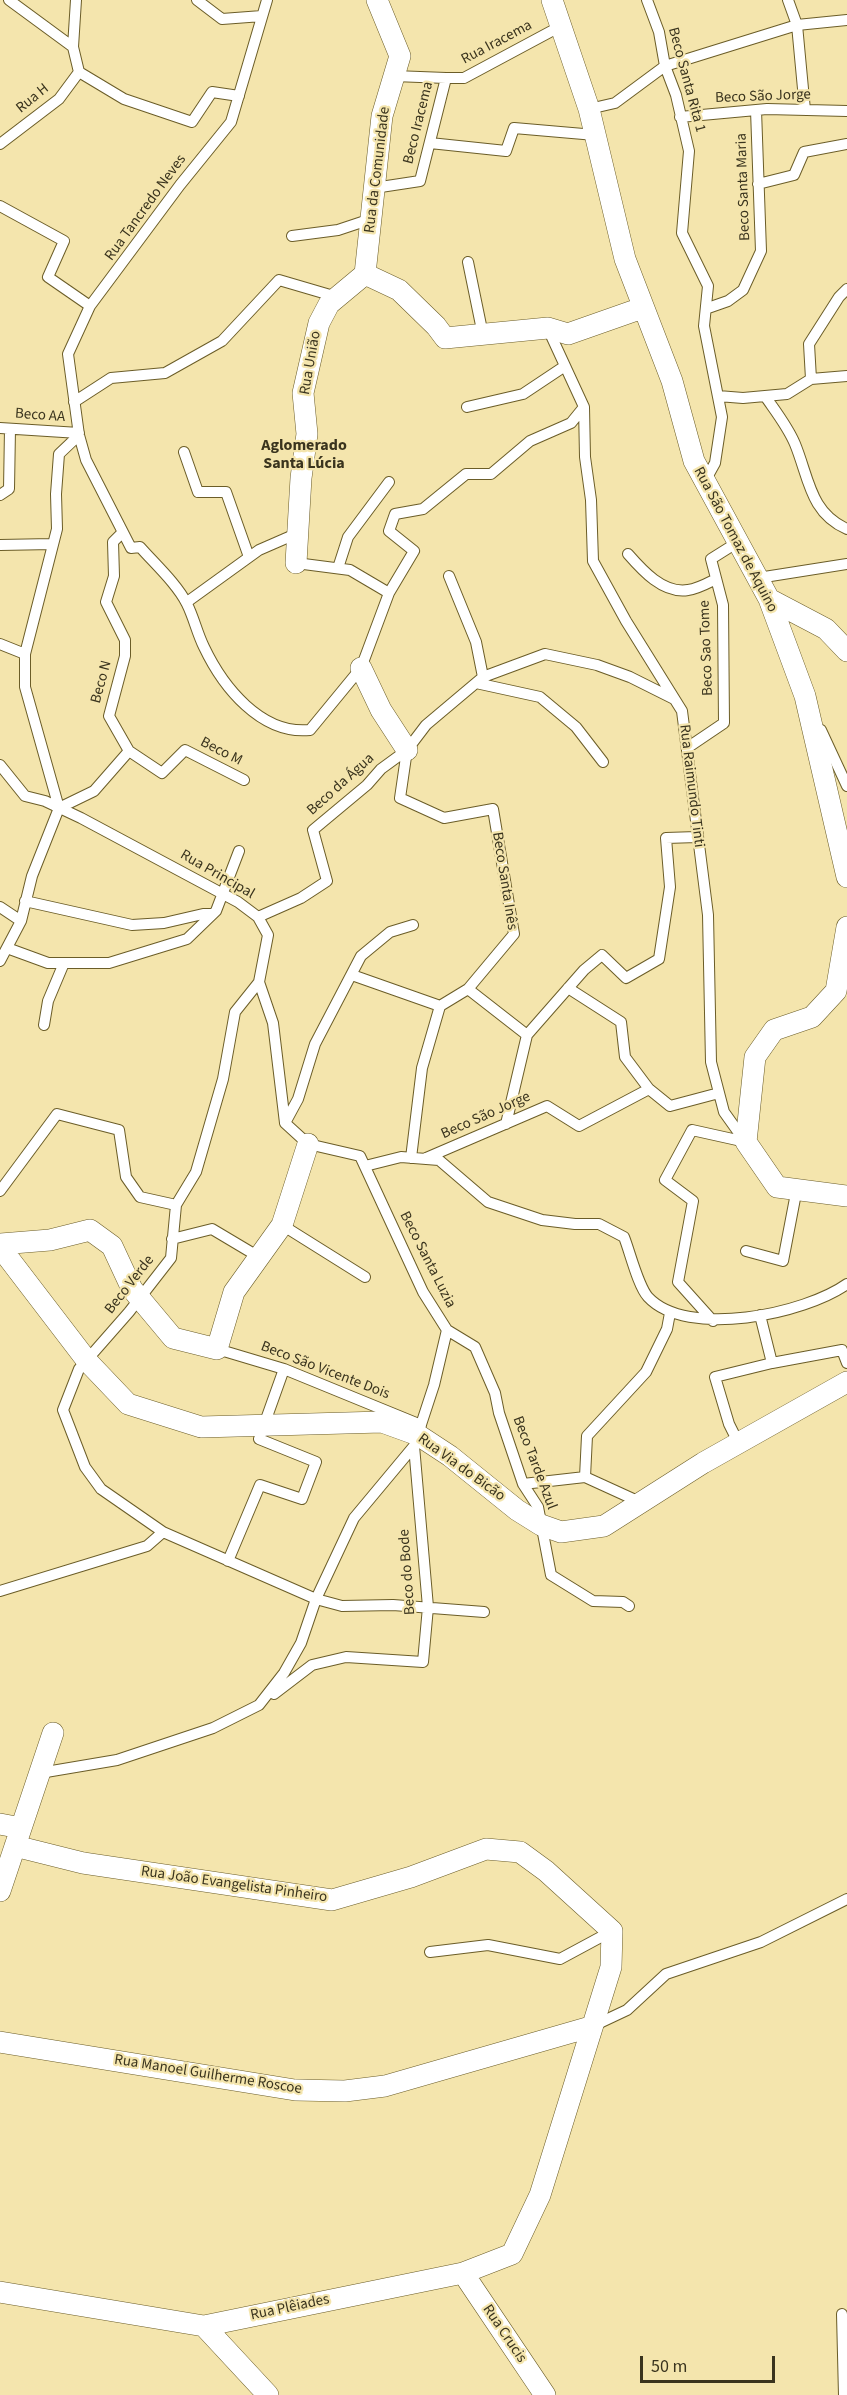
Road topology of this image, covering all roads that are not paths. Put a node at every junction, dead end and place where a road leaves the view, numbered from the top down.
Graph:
1 (9, 0) edge
2 (76, 0) edge
3 (197, 0) edge
4 (267, 0) edge
5 (377, 0) edge
6 (552, 0) edge
7 (647, 0) edge
8 (788, 0) edge
9 (262, 16) junction
10 (847, 20) edge
11 (797, 25) junction
12 (561, 26) junction
13 (73, 47) junction
14 (665, 66) junction
15 (78, 72) junction
16 (394, 76) junction
17 (446, 78) junction
18 (238, 96) junction
19 (589, 109) junction
20 (756, 110) junction
21 (805, 110) junction
22 (847, 111) edge
23 (680, 117) junction
24 (595, 135) junction
25 (430, 143) junction
26 (0, 144) edge
27 (847, 144) edge
28 (758, 184) junction
29 (374, 188) junction
30 (0, 206) edge
31 (371, 219) junction
32 (292, 236) dead end
33 (468, 262) dead end
34 (365, 274) junction
35 (847, 289) edge
36 (337, 297) junction
37 (90, 306) junction
38 (642, 308) junction
39 (708, 308) junction
40 (548, 328) junction
41 (483, 335) junction
42 (565, 366) junction
43 (847, 376) edge
44 (811, 379) junction
45 (718, 396) junction
46 (765, 396) junction
47 (74, 402) junction
48 (467, 407) dead end
49 (584, 407) junction
50 (5, 429) edge
51 (79, 434) junction
52 (184, 452) dead end
53 (705, 481) junction
54 (388, 482) dead end
55 (0, 495) edge
56 (847, 530) edge
57 (122, 533) junction
58 (298, 533) junction
59 (738, 542) junction
60 (52, 544) junction
61 (0, 545) edge
62 (628, 554) dead end
63 (249, 557) junction
64 (296, 563) joint
65 (847, 564) edge
66 (338, 568) junction
67 (448, 576) dead end
68 (758, 578) junction
69 (716, 579) junction
70 (389, 593) junction
71 (769, 599) junction
72 (187, 602) junction
73 (0, 644) edge
74 (847, 651) edge
75 (25, 654) junction
76 (361, 668) junction
77 (480, 680) junction
78 (805, 696) junction
79 (674, 699) junction
80 (687, 748) junction
81 (407, 750) junction
82 (129, 751) junction
83 (603, 762) dead end
84 (0, 765) edge
85 (244, 780) dead end
86 (847, 786) edge
87 (60, 808) junction
88 (697, 837) junction
89 (239, 851) dead end
90 (847, 877) edge
91 (223, 893) junction
92 (26, 901) junction
93 (0, 907) edge
94 (212, 915) junction
95 (258, 917) junction
96 (21, 921) junction
97 (413, 926) dead end
98 (847, 927) edge
99 (7, 948) junction
100 (0, 961) edge
101 (64, 963) junction
102 (352, 975) junction
103 (259, 982) junction
104 (568, 988) junction
105 (468, 989) junction
106 (440, 1006) junction
107 (44, 1025) dead end
108 (527, 1035) junction
109 (649, 1089) junction
110 (719, 1093) junction
111 (285, 1123) junction
112 (506, 1124) junction
113 (746, 1142) junction
114 (308, 1144) junction
115 (411, 1158) junction
116 (424, 1159) junction
117 (363, 1161) junction
118 (796, 1188) junction
119 (0, 1191) edge
120 (847, 1196) edge
121 (176, 1205) junction
122 (282, 1225) junction
123 (172, 1239) junction
124 (0, 1245) edge
125 (746, 1251) dead end
126 (259, 1257) junction
127 (365, 1277) dead end
128 (846, 1286) edge
129 (140, 1298) junction
130 (670, 1312) junction
131 (760, 1315) junction
132 (713, 1321) junction
133 (447, 1330) junction
134 (217, 1349) junction
135 (88, 1362) junction
136 (772, 1363) junction
137 (847, 1363) edge
138 (284, 1369) junction
139 (847, 1382) edge
140 (265, 1424) junction
141 (417, 1435) junction
142 (739, 1444) junction
143 (585, 1477) junction
144 (523, 1484) junction
145 (642, 1503) junction
146 (541, 1525) junction
147 (164, 1532) junction
148 (228, 1561) junction
149 (0, 1591) edge
150 (316, 1599) junction
151 (629, 1606) dead end
152 (428, 1607) junction
153 (484, 1612) dead end
154 (259, 1705) junction
155 (53, 1733) dead end
156 (40, 1773) junction
157 (0, 1824) edge
158 (18, 1837) junction
159 (0, 1891) edge
160 (847, 1899) edge
161 (612, 1931) junction
162 (430, 1952) dead end
163 (590, 2027) junction
164 (0, 2042) edge
165 (463, 2272) junction
166 (0, 2292) edge
167 (842, 2314) dead end
168 (204, 2326) junction
169 (268, 2395) edge
170 (545, 2395) edge
171 (844, 2395) edge

1 - 13 lane
2 - 13 lane
3 - 9 lane
4 - 9 lane, Rua Tancredo Neves
5 - 16 street, Rua da Comunidade
6 - 12 street, Rua São Tomaz de Aquino
7 - 14 lane, Beco Santa Rita 1
8 - 11 lane
9 - 18 lane, Rua Tancredo Neves
10 - 11 lane
11 - 14 lane
11 - 21 lane
12 - 17 lane, Rua Iracema
12 - 19 street, Rua São Tomaz de Aquino
13 - 15 lane
14 - 19 lane
14 - 23 lane, Beco Santa Rita 1
15 - 18 lane
15 - 26 lane, Rua H
16 - 17 lane, Beco Iracema
16 - 29 street, Rua da Comunidade
17 - 25 lane, Beco Iracema
18 - 37 lane, Rua Tancredo Neves
19 - 24 street, Rua São Tomaz de Aquino
20 - 21 lane, Beco São Jorge
20 - 23 lane, Beco São Jorge
20 - 28 lane, Beco Santa Maria
21 - 22 lane, Beco São Jorge
23 - 39 lane, Beco Santa Rita 1
24 - 25 lane
24 - 38 street, Rua São Tomaz de Aquino
25 - 29 lane, Beco Iracema
27 - 28 lane
28 - 39 lane, Beco Santa Maria
29 - 31 street, Rua da Comunidade
30 - 37 lane
31 - 32 lane
31 - 34 street, Rua da Comunidade
33 - 41 lane
34 - 36 street, Rua União
34 - 41 street
35 - 44 lane
36 - 47 lane
36 - 58 street, Rua União
37 - 47 lane, Rua Tancredo Neves
38 - 40 street
38 - 53 street, Rua São Tomaz de Aquino
39 - 45 lane, Beco Santa Rita 1
40 - 41 street
40 - 42 lane, Rua Raimundo Tinti
42 - 48 lane
42 - 49 lane, Rua Raimundo Tinti
43 - 44 lane
44 - 46 lane
45 - 46 lane
45 - 53 lane, Beco Santa Rita 1
46 - 56 lane
47 - 51 lane, Rua Tancredo Neves
49 - 70 lane
49 - 79 lane, Rua Raimundo Tinti
50 - 51 lane, Beco AA
50 - 55 lane
51 - 57 lane, Rua Tancredo Neves
51 - 60 lane
52 - 63 lane
53 - 59 street, Rua São Tomaz de Aquino
54 - 66 lane
57 - 72 lane, Rua Tancredo Neves
57 - 82 lane, Beco N
58 - 63 lane
58 - 64 street, Rua União
59 - 68 street, Rua São Tomaz de Aquino
59 - 69 lane, Beco Sao Tome
60 - 61 lane
60 - 75 lane
62 - 69 lane
63 - 72 lane
64 - 66 lane
65 - 68 lane
66 - 70 lane
67 - 77 lane
68 - 71 street, Rua São Tomaz de Aquino
69 - 80 lane, Beco Sao Tome
70 - 76 lane
71 - 74 street
71 - 78 street, Rua São Tomaz de Aquino
72 - 76 lane
73 - 75 lane
75 - 87 lane
76 - 81 street
77 - 79 lane
77 - 81 lane
77 - 83 lane
78 - 86 lane
78 - 90 street, Rua São Tomaz de Aquino
79 - 80 lane, Rua Raimundo Tinti
80 - 88 lane, Rua Raimundo Tinti
81 - 95 lane, Beco da Água
81 - 105 lane, Beco Santa Inês
82 - 85 lane, Beco M
82 - 87 lane
84 - 87 lane, Rua Principal
87 - 91 lane, Rua Principal
87 - 92 lane
88 - 104 lane
88 - 110 lane, Rua Raimundo Tinti
89 - 91 lane
91 - 94 lane
91 - 95 lane, Rua Principal
92 - 94 lane
92 - 96 lane
93 - 96 lane
94 - 101 lane
95 - 103 lane, Rua Principal
96 - 99 lane
97 - 102 lane
98 - 113 street
99 - 100 lane
99 - 101 lane
101 - 107 lane
102 - 106 lane
102 - 111 lane
103 - 111 lane, Rua Principal
103 - 121 lane, Beco Verde
104 - 108 lane
104 - 109 lane
105 - 106 lane, Beco Santa Inês
105 - 108 lane
106 - 115 lane
108 - 112 lane
109 - 110 lane
109 - 112 lane, Beco São Jorge
110 - 113 lane, Rua Raimundo Tinti
111 - 114 lane
112 - 116 lane, Beco São Jorge
113 - 118 street, Rua Raimundo Tinti
113 - 132 lane
114 - 117 lane
114 - 122 street
115 - 116 lane
115 - 117 lane
116 - 130 lane
117 - 133 lane, Beco Santa Luzia
118 - 120 street, Rua Raimundo Tinti
118 - 125 lane
119 - 121 lane
121 - 123 lane, Beco Verde
122 - 126 street
122 - 127 lane
123 - 126 lane
123 - 129 lane, Beco Verde
124 - 129 street
124 - 135 street, Rua Via do Bicão
126 - 134 street
128 - 131 lane
129 - 134 street
129 - 135 lane, Beco Verde
130 - 132 lane
130 - 143 lane
131 - 132 lane
131 - 136 lane
133 - 141 lane, Beco Santa Luzia
133 - 144 lane, Beco Tarde Azul
134 - 138 lane, Beco São Vicente Dois
135 - 140 street, Rua Via do Bicão
135 - 147 lane, Beco Verde
136 - 137 lane
136 - 142 lane
138 - 140 lane
138 - 141 lane, Beco São Vicente Dois
139 - 142 street, Rua Via do Bicão
140 - 141 street, Rua Via do Bicão
140 - 148 lane
141 - 146 street, Rua Via do Bicão
141 - 150 lane, Beco Santa Luzia
141 - 152 lane, Beco do Bode
142 - 145 street, Rua Via do Bicão
143 - 144 lane
143 - 145 lane
144 - 146 lane, Beco Tarde Azul
145 - 146 street, Rua Via do Bicão
146 - 151 lane, Beco Tarde Azul
147 - 148 lane, Beco Verde
147 - 149 lane
148 - 150 lane, Beco Verde
150 - 152 lane, Beco Verde
150 - 154 lane, Beco Santa Luzia
152 - 153 lane, Beco Verde
152 - 154 lane, Beco do Bode
154 - 156 lane
155 - 156 street
156 - 158 street
157 - 158 street, Rua João Evangelista Pinheiro
158 - 159 street
158 - 161 street, Rua João Evangelista Pinheiro
160 - 163 lane
161 - 162 lane
161 - 163 street
163 - 164 street, Rua Manoel Guilherme Roscoe
163 - 165 street, Rua Plêiades
165 - 168 street, Rua Plêiades
165 - 170 street, Rua Crucis
166 - 168 street, Rua Plêiades
167 - 171 lane
168 - 169 street

